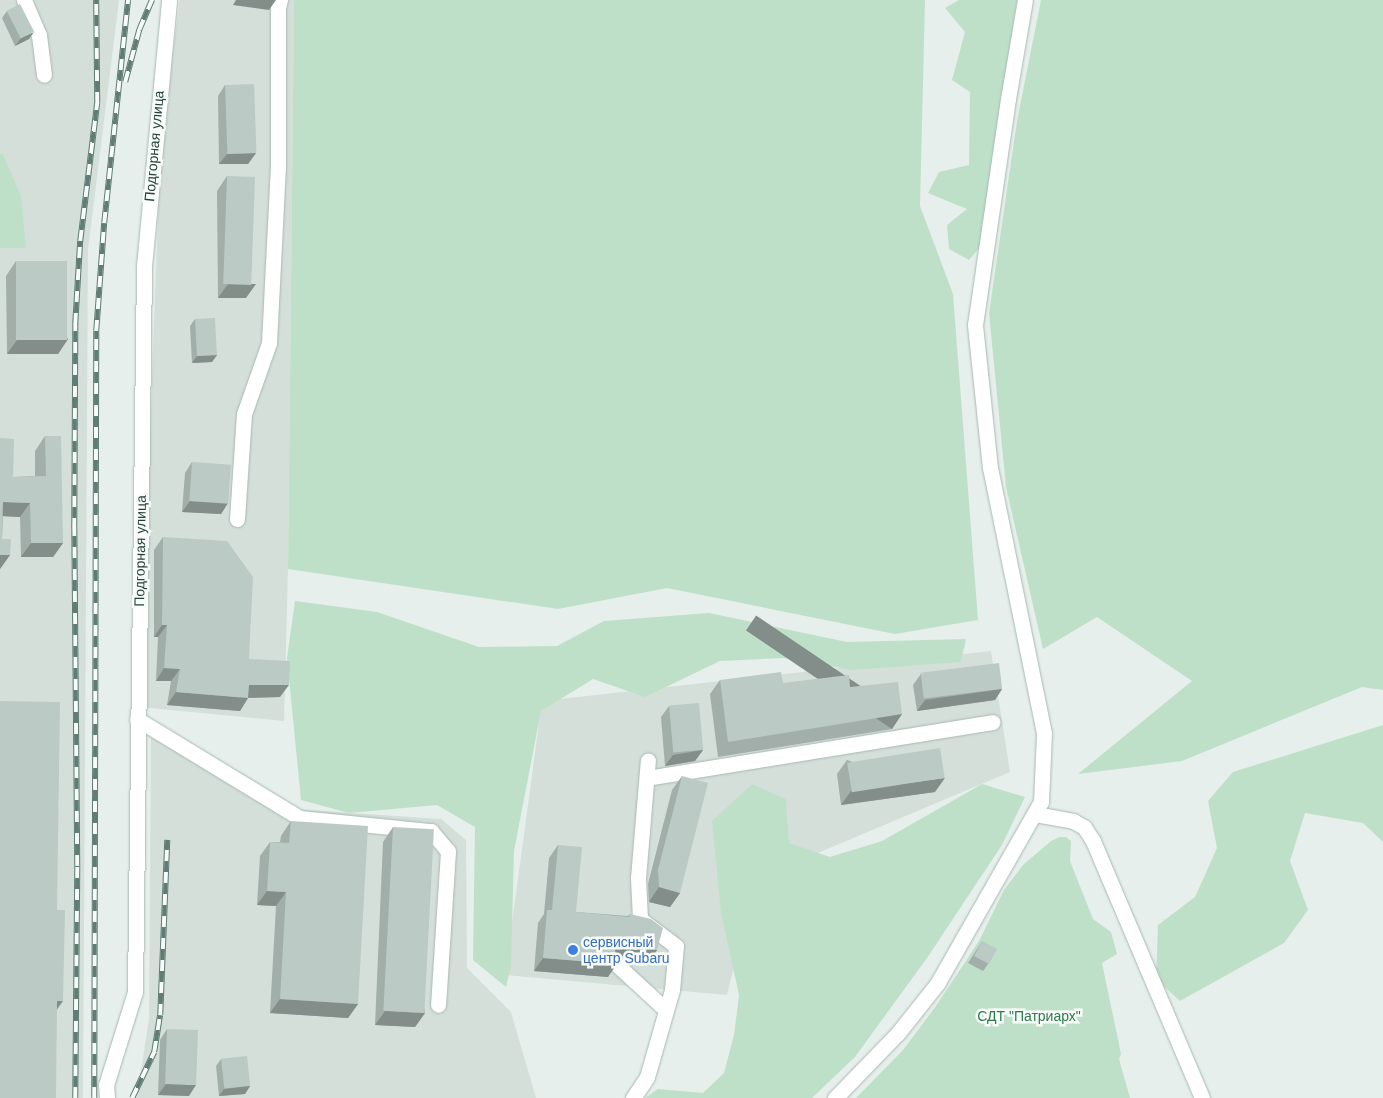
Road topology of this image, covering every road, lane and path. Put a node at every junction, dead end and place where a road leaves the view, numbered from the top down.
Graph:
1 (24, 0) edge
2 (168, 0) edge
3 (280, 0) edge
4 (1025, 0) edge
5 (44, 76) dead end
6 (237, 519) dead end
7 (137, 719) junction
8 (992, 722) dead end
9 (648, 760) dead end
10 (647, 778) junction
11 (1036, 814) junction
12 (615, 963) edge
13 (438, 1004) dead end
14 (666, 1010) junction
15 (107, 1098) edge
16 (634, 1098) edge
17 (835, 1098) edge
18 (1202, 1098) edge

1 - 5 street
2 - 7 street, Подгорная улица
3 - 6 street
4 - 11 street
7 - 13 street
7 - 15 street, Подгорная улица
8 - 10 street
9 - 10 street
10 - 14 street
11 - 17 street
11 - 18 street
12 - 14 street
14 - 16 street

